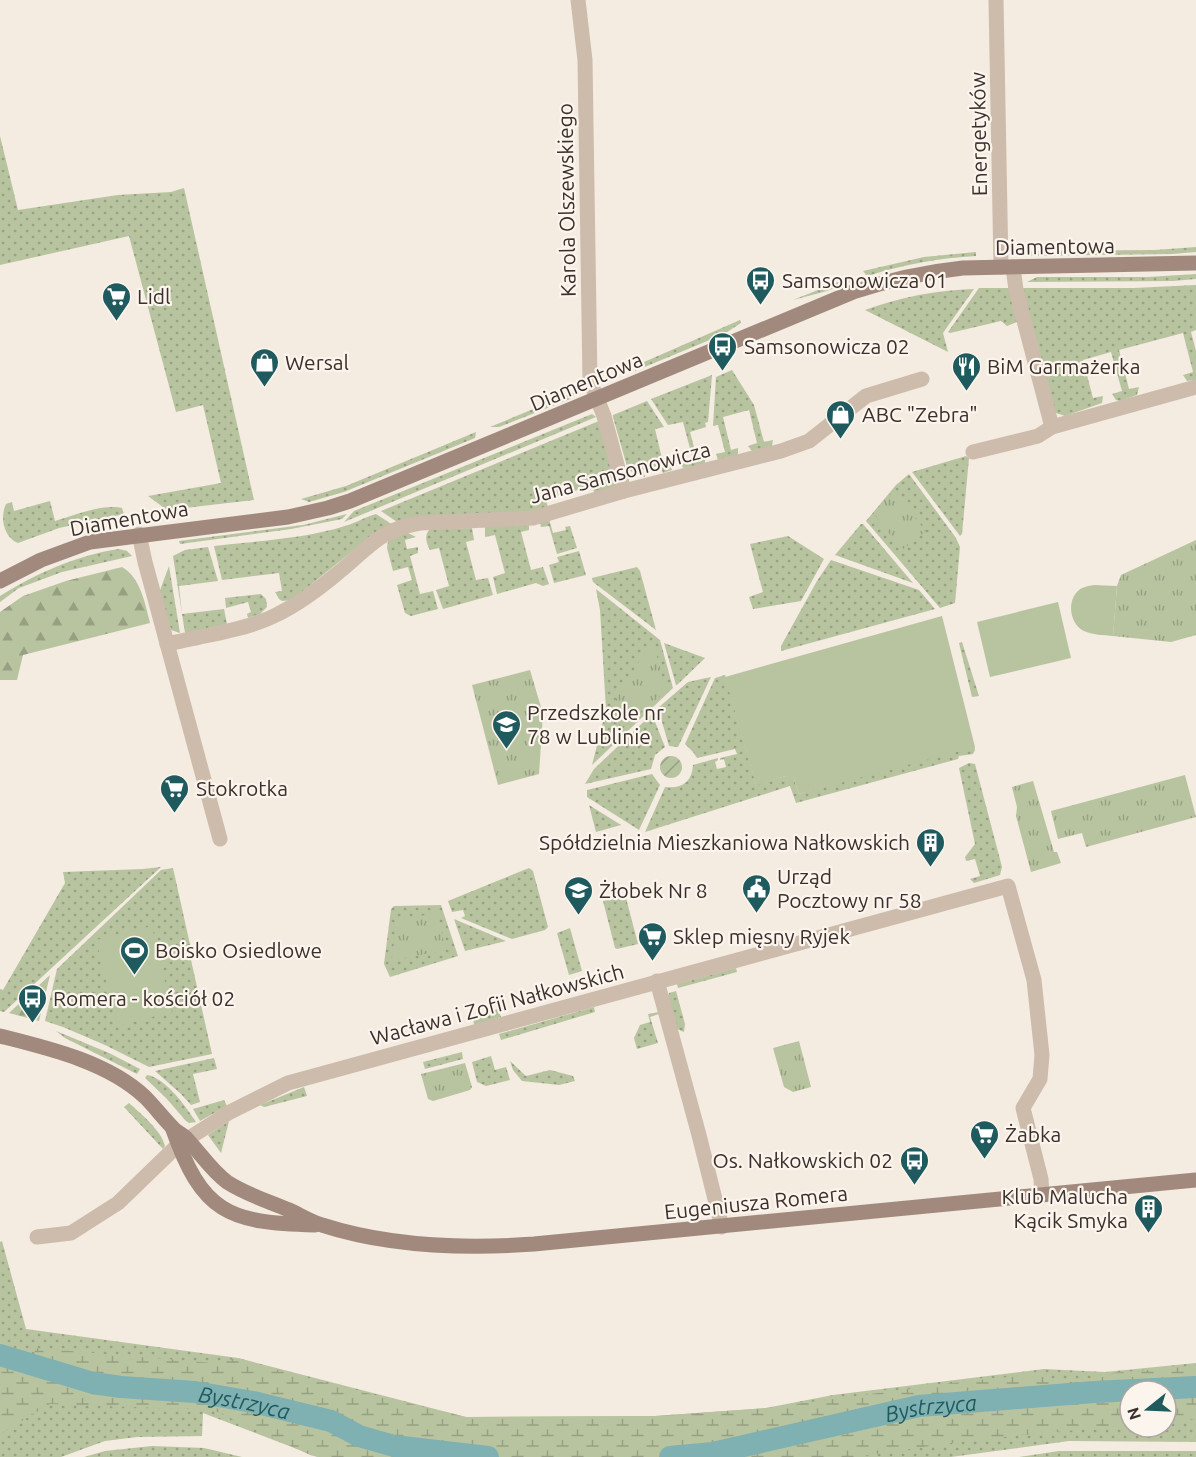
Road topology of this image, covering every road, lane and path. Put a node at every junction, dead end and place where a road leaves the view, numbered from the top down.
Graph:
1 (578, 0) edge
2 (996, 0) edge
3 (1196, 263) edge
4 (1007, 267) junction
5 (922, 379) dead end
6 (1196, 387) edge
7 (597, 399) junction
8 (1052, 427) junction
9 (974, 452) dead end
10 (624, 491) junction
11 (139, 534) junction
12 (0, 581) edge
13 (167, 644) junction
14 (220, 839) dead end
15 (657, 981) junction
16 (0, 1036) edge
17 (183, 1142) junction
18 (1196, 1180) edge
19 (1042, 1195) junction
20 (321, 1225) junction
21 (722, 1227) junction
22 (37, 1237) dead end

1 - 7 street, Karola Olszewskiego
2 - 4 street, Energetyków
3 - 4 street, Diamentowa
4 - 7 street, Diamentowa
4 - 8 street, Energetyków
5 - 10 street, Jana Samsonowicza
6 - 8 street
7 - 10 street, Karola Olszewskiego
7 - 11 street, Diamentowa
8 - 9 street
10 - 13 street, Jana Samsonowicza
11 - 12 street, Diamentowa
11 - 13 street
13 - 14 street
15 - 17 street, Wacława i Zofii Nałkowskich
15 - 19 street, Wacława i Zofii Nałkowskich
15 - 21 street
16 - 17 street, Eugeniusza Romera
17 - 20 street, Eugeniusza Romera
17 - 20 street, Eugeniusza Romera
17 - 22 street, Wacława i Zofii Nałkowskich
18 - 19 street, Eugeniusza Romera
19 - 21 street, Eugeniusza Romera
20 - 21 street, Eugeniusza Romera

